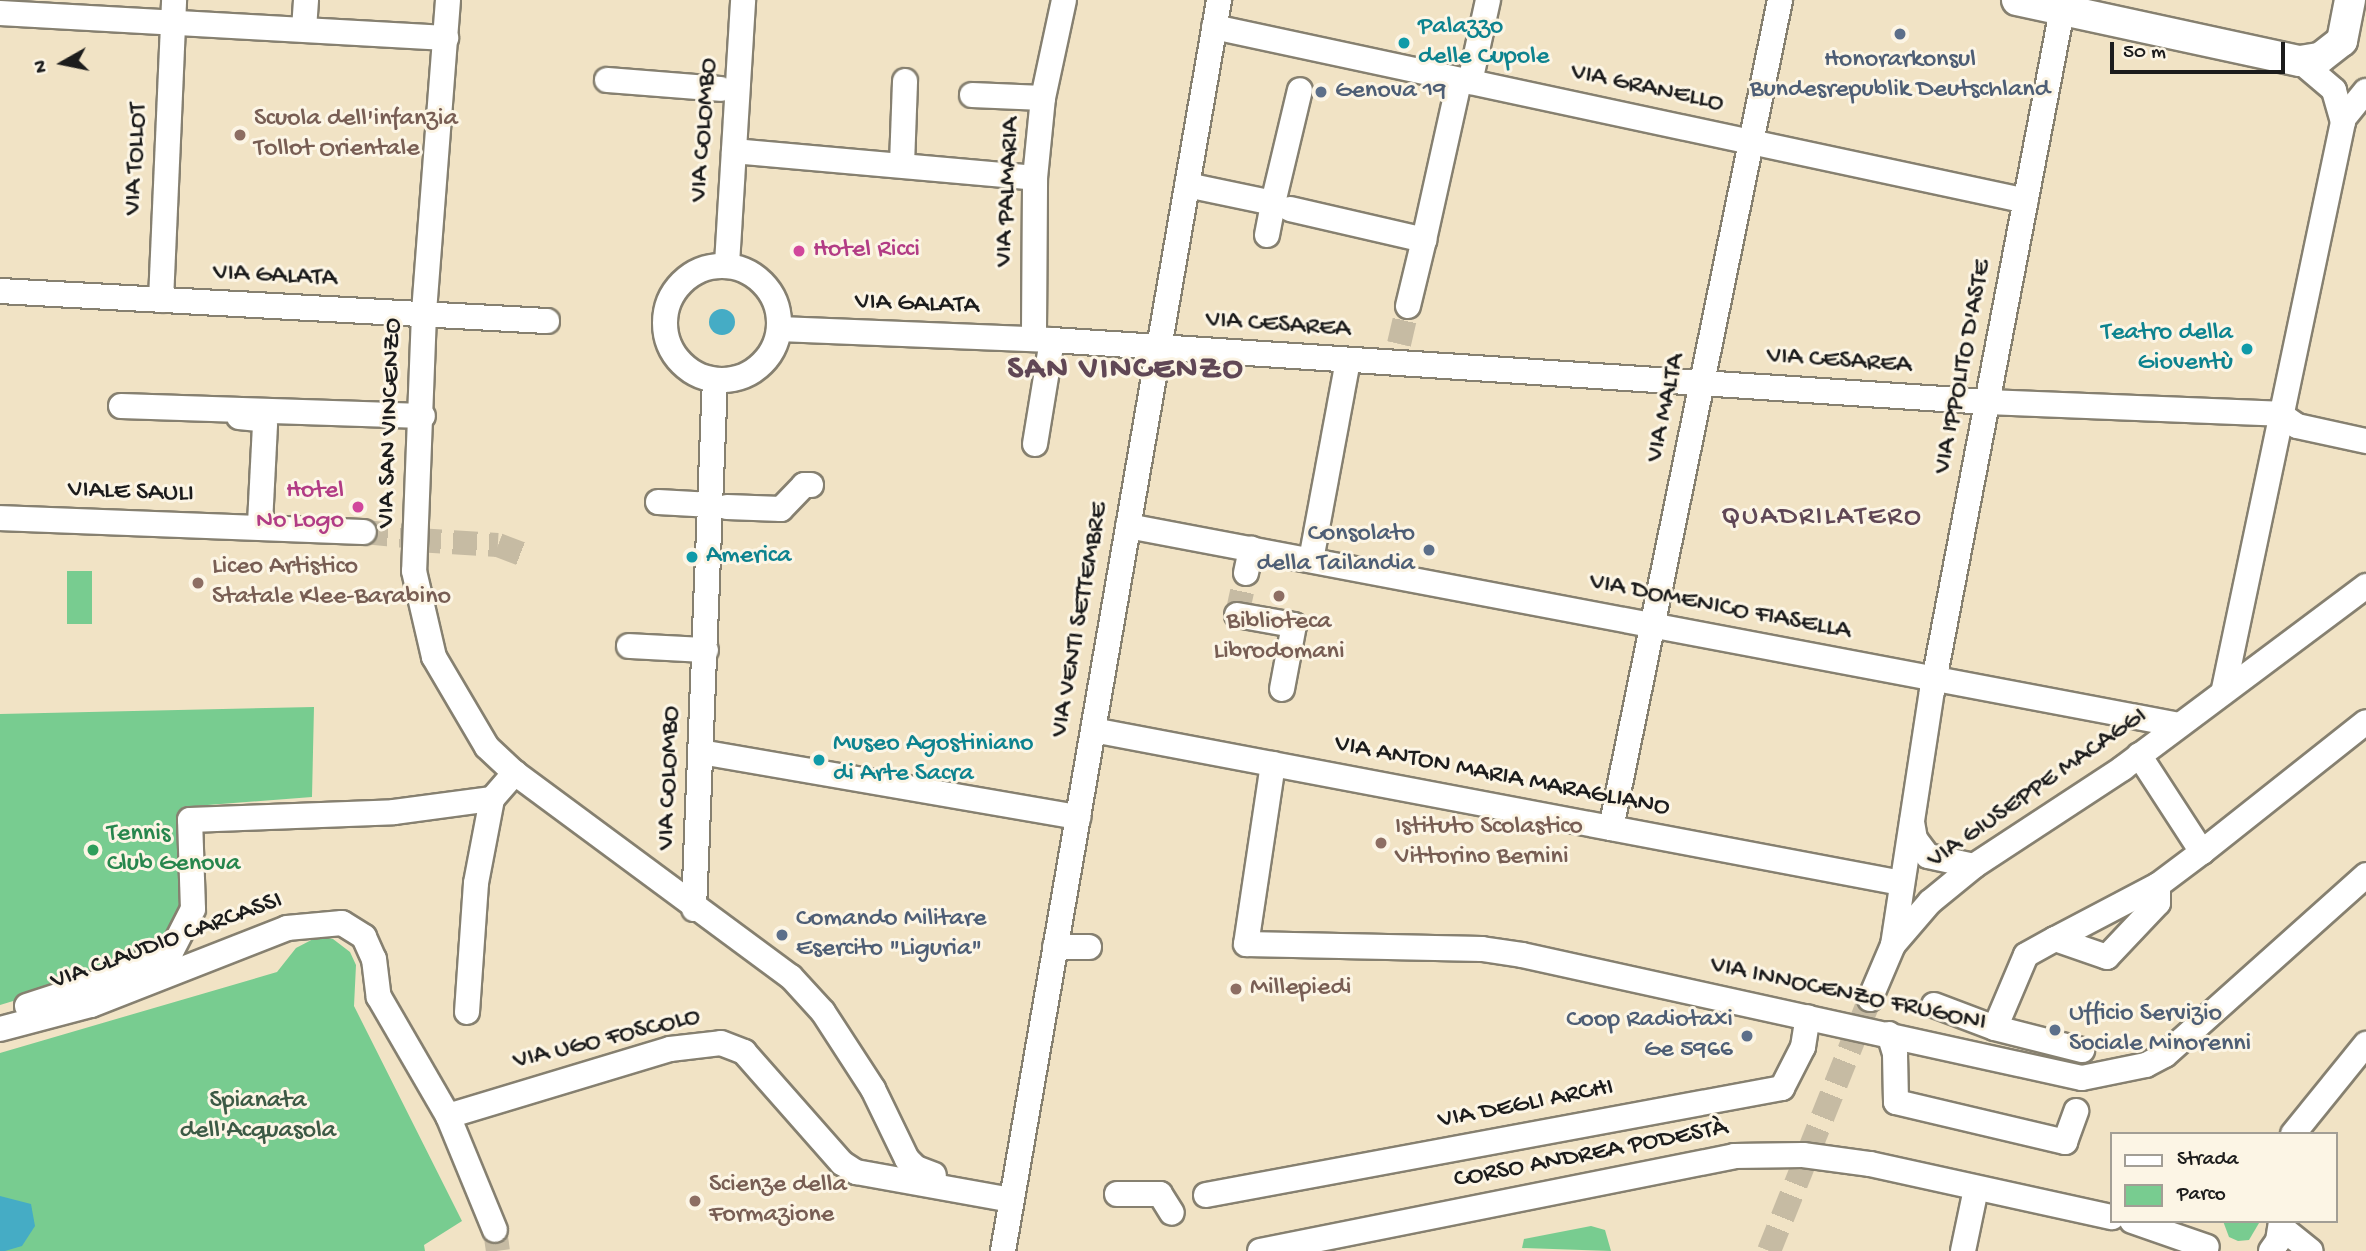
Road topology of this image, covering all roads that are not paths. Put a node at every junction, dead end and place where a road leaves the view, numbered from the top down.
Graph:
1 (306, 0) edge
2 (448, 0) edge
3 (743, 0) edge
4 (1063, 0) edge
5 (1219, 0) edge
6 (1488, 0) edge
7 (1780, 0) edge
8 (2017, 0) edge
9 (2350, 0) edge
10 (2063, 5) edge
11 (174, 11) edge
12 (0, 13) edge
13 (1214, 27) junction
14 (304, 29) junction
15 (446, 38) junction
16 (2300, 61) junction
17 (607, 80) dead end
18 (905, 81) dead end
19 (1464, 86) junction
20 (721, 89) dead end
21 (1300, 90) dead end
22 (2366, 91) edge
23 (972, 95) dead end
24 (1043, 98) junction
25 (2343, 119) junction
26 (1751, 142) junction
27 (734, 151) junction
28 (902, 163) junction
29 (1035, 177) junction
30 (1187, 185) junction
31 (2026, 201) junction
32 (1281, 206) junction
33 (1267, 235) dead end
34 (1424, 240) junction
35 (727, 264) junction
36 (0, 291) edge
37 (161, 300) junction
38 (1408, 306) tunnel mouth
39 (424, 314) junction
40 (547, 321) dead end
41 (779, 330) junction
42 (1043, 336) junction
43 (1159, 348) junction
44 (1348, 361) junction
45 (715, 380) junction
46 (1702, 383) junction
47 (1987, 402) junction
48 (121, 406) dead end
49 (180, 407) junction
50 (2280, 414) junction
51 (424, 416) junction
52 (2366, 441) edge
53 (1035, 444) dead end
54 (811, 485) dead end
55 (658, 502) dead end
56 (720, 506) junction
57 (0, 519) edge
58 (260, 525) junction
59 (1128, 526) junction
60 (364, 532) tunnel mouth
61 (1311, 560) junction
62 (2366, 586) edge
63 (2240, 614) junction
64 (1237, 615) dead end
65 (1653, 626) junction
66 (2288, 644) junction
67 (629, 646) dead end
68 (705, 650) junction
69 (1934, 679) junction
70 (1282, 689) dead end
71 (2224, 689) junction
72 (2366, 722) edge
73 (2179, 725) junction
74 (1093, 730) junction
75 (701, 752) junction
76 (2139, 755) junction
77 (1273, 764) junction
78 (514, 773) junction
79 (492, 799) junction
80 (1077, 817) junction
81 (1911, 818) junction
82 (1611, 828) junction
83 (2202, 852) junction
84 (1974, 866) junction
85 (2366, 875) edge
86 (1901, 883) junction
87 (2158, 885) junction
88 (694, 909) junction
89 (2055, 939) junction
90 (1893, 945) junction
91 (1055, 947) junction
92 (1089, 947) dead end
93 (1870, 999) tunnel mouth
94 (1934, 1005) dead end
95 (467, 1012) dead end
96 (1808, 1017) junction
97 (0, 1019) edge
98 (1995, 1028) junction
99 (0, 1029) edge
100 (1889, 1034) junction
101 (2366, 1044) edge
102 (2082, 1050) dead end
103 (2076, 1111) dead end
104 (448, 1116) junction
105 (2295, 1132) edge
106 (936, 1180) junction
107 (1976, 1189) junction
108 (1117, 1194) dead end
109 (1206, 1195) dead end
110 (1011, 1200) junction
111 (1172, 1213) dead end
112 (2110, 1217) edge
113 (2145, 1223) edge
114 (2201, 1223) edge
115 (2281, 1224) edge
116 (495, 1230) tunnel mouth
117 (1290, 1248) edge
118 (2209, 1249) edge
119 (1003, 1251) edge
120 (1260, 1251) edge
121 (1963, 1251) edge
122 (2271, 1251) edge
123 (2311, 1251) edge

1 - 14 street
2 - 15 street, VIA SAN VINCENZO
3 - 27 street, VIA COLOMBO
4 - 24 street, VIA PALMARIA
5 - 13 street, VIA VENTI SETTEMBRE
6 - 19 street
7 - 26 street, VIA MALTA
8 - 10 main road
9 - 16 main road
10 - 16 main road
10 - 31 street, VIA IPPOLITO D'ASTE
11 - 12 street
11 - 14 street
11 - 37 street, VIA TOLLOT
13 - 19 street, VIA GRANELLO
13 - 30 street, VIA VENTI SETTEMBRE
14 - 15 street
15 - 39 street, VIA SAN VINCENZO
16 - 25 street
17 - 20 street, VIA COLOMBO
18 - 28 street
19 - 26 street, VIA GRANELLO
19 - 34 street
21 - 32 street
22 - 25 street
23 - 24 street, VIA PALMARIA
24 - 29 street, VIA PALMARIA
25 - 50 street
26 - 31 street, VIA GRANELLO
26 - 46 street, VIA MALTA
27 - 28 street
27 - 35 street, VIA COLOMBO
28 - 29 street
29 - 42 street, VIA PALMARIA
30 - 32 street
30 - 43 street, VIA VENTI SETTEMBRE
31 - 47 street, VIA IPPOLITO D'ASTE
32 - 33 street
32 - 34 street
34 - 38 street
35 - 41 street
35 - 45 street
36 - 37 street, VIA GALATA
37 - 39 street, VIA GALATA
39 - 40 street, VIA GALATA
39 - 51 street, VIA SAN VINCENZO
41 - 42 street, VIA GALATA
41 - 45 street
42 - 43 street, VIA GALATA
42 - 53 street
43 - 44 street, VIA CESAREA
43 - 59 street, VIA VENTI SETTEMBRE
44 - 46 street, VIA CESAREA
44 - 61 street
45 - 56 street, VIA COLOMBO
46 - 47 street, VIA CESAREA
46 - 65 street, VIA MALTA
47 - 50 street, VIA CESAREA
47 - 69 street, VIA IPPOLITO D'ASTE
48 - 49 street
49 - 51 street
49 - 58 street
50 - 52 street
50 - 63 street
51 - 78 street, VIA SAN VINCENZO
54 - 56 street
55 - 56 street
56 - 68 street, VIA COLOMBO
57 - 58 street, VIALE SAULI
58 - 60 street, VIALE SAULI
59 - 61 street, VIA DOMENICO FIASELLA
59 - 74 street, VIA VENTI SETTEMBRE
61 - 65 street, VIA DOMENICO FIASELLA
62 - 66 street, VIA GIUSEPPE MACAGGI
63 - 66 street
63 - 71 street
64 - 70 street
65 - 69 street, VIA DOMENICO FIASELLA
65 - 82 street, VIA MALTA
66 - 71 street, VIA GIUSEPPE MACAGGI
67 - 68 street
68 - 75 street, VIA COLOMBO
69 - 73 street, VIA DOMENICO FIASELLA
69 - 81 street, VIA IPPOLITO D'ASTE
71 - 73 street, VIA GIUSEPPE MACAGGI
72 - 83 street
73 - 76 street, VIA GIUSEPPE MACAGGI
74 - 77 street, VIA ANTON MARIA MARAGLIANO
74 - 80 street, VIA VENTI SETTEMBRE
75 - 80 street
75 - 88 street, VIA COLOMBO
76 - 83 street
76 - 84 street, VIA GIUSEPPE MACAGGI
77 - 82 street, VIA ANTON MARIA MARAGLIANO
77 - 96 street, VIA INNOCENZO FRUGONI
78 - 79 street
78 - 88 street, VIA SAN VINCENZO
79 - 95 street
79 - 97 street
80 - 91 street, VIA VENTI SETTEMBRE
81 - 84 street, VIA IPPOLITO D'ASTE
81 - 86 street, VIA IPPOLITO D'ASTE
82 - 86 street, VIA ANTON MARIA MARAGLIANO
83 - 87 street
84 - 90 street, VIA GIUSEPPE MACAGGI
85 - 100 street, VIA INNOCENZO FRUGONI
86 - 90 street, VIA IPPOLITO D'ASTE
87 - 89 street
87 - 89 street
88 - 106 street, VIA SAN VINCENZO
89 - 98 street
90 - 93 street, VIA IPPOLITO D'ASTE
91 - 92 street
91 - 110 street, VIA VENTI SETTEMBRE
94 - 98 street
96 - 100 street, VIA INNOCENZO FRUGONI
96 - 109 street, VIA DEGLI ARCHI
98 - 102 street
99 - 104 street, VIA CLAUDIO CARCASSI
100 - 103 street
101 - 105 street
104 - 106 street, VIA UGO FOSCOLO
104 - 116 street, VIA CLAUDIO CARCASSI
106 - 110 street, VIA SAN VINCENZO
107 - 112 street, CORSO ANDREA PODESTÀ
107 - 117 street, CORSO ANDREA PODESTÀ
107 - 121 street
108 - 111 street
110 - 119 street, VIA VENTI SETTEMBRE
113 - 118 street
114 - 118 street
115 - 122 street
115 - 123 street
117 - 120 street, CORSO ANDREA PODESTÀ

